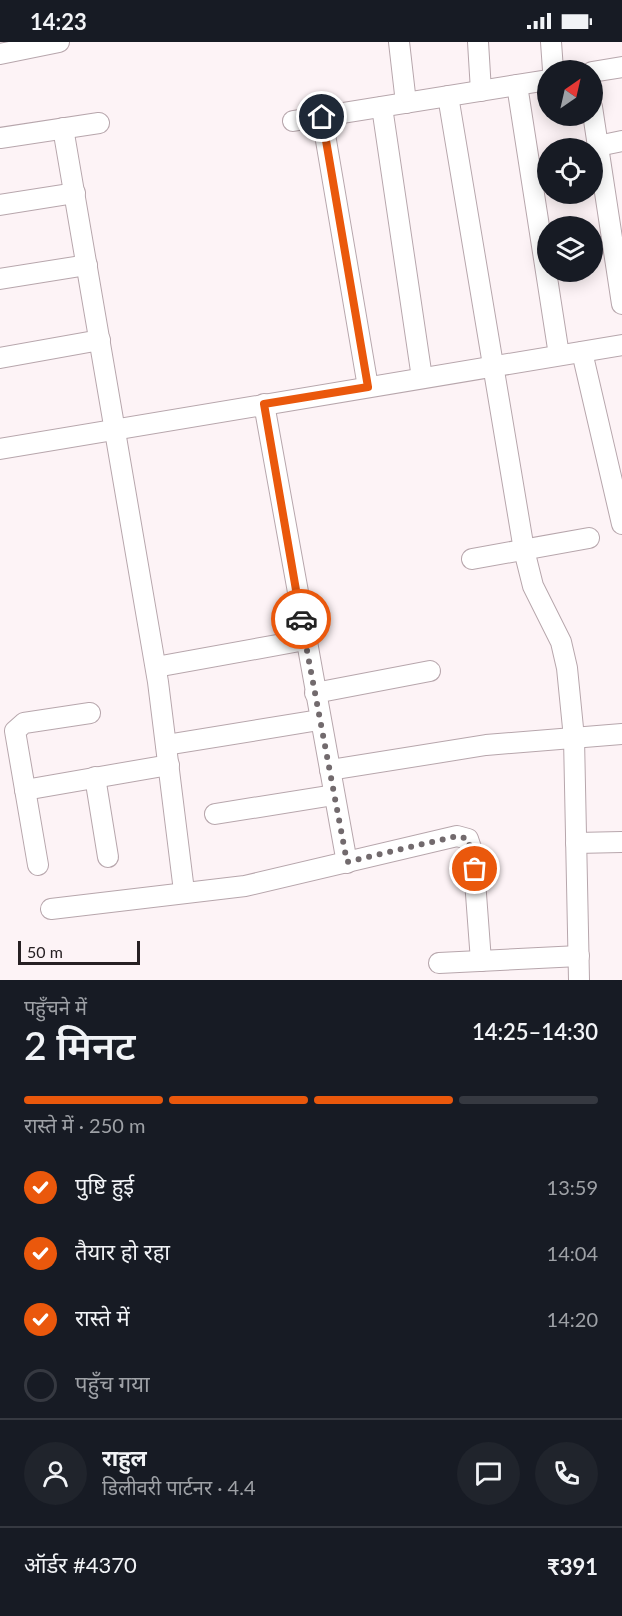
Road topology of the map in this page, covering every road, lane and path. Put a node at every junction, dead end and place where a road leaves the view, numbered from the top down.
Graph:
1 (58, 42) edge
2 (399, 42) edge
3 (478, 42) edge
4 (551, 42) edge
5 (2, 50) edge
6 (552, 60) edge
7 (622, 67) edge
8 (603, 70) edge
9 (537, 82) edge
10 (517, 85) junction
11 (481, 90) junction
12 (448, 96) junction
13 (406, 103) junction
14 (382, 107) junction
15 (322, 117) junction
16 (293, 121) dead end
17 (99, 123) dead end
18 (63, 128) junction
19 (0, 138) edge
20 (622, 141) edge
21 (603, 145) edge
22 (603, 179) edge
23 (75, 193) junction
24 (0, 205) edge
25 (87, 265) junction
26 (0, 279) edge
27 (622, 304) edge
28 (100, 340) junction
29 (622, 345) edge
30 (582, 352) junction
31 (560, 355) junction
32 (0, 358) edge
33 (493, 366) junction
34 (422, 378) junction
35 (368, 387) junction
36 (264, 404) junction
37 (115, 430) junction
38 (0, 449) edge
39 (622, 524) edge
40 (589, 538) dead end
41 (524, 550) junction
42 (472, 560) dead end
43 (305, 640) junction
44 (156, 667) junction
45 (430, 671) dead end
46 (315, 693) junction
47 (90, 713) dead end
48 (319, 720) junction
49 (622, 734) edge
50 (574, 738) junction
51 (8, 742) edge
52 (166, 745) junction
53 (169, 765) junction
54 (330, 770) junction
55 (95, 777) junction
56 (25, 790) junction
57 (334, 795) junction
58 (215, 814) dead end
59 (622, 842) edge
60 (576, 843) junction
61 (108, 857) dead end
62 (347, 862) junction
63 (38, 865) dead end
64 (184, 891) junction
65 (51, 909) dead end
66 (579, 956) junction
67 (481, 961) junction
68 (440, 963) dead end
69 (579, 980) edge

1 - 5 street
2 - 13 street
3 - 11 street
4 - 6 street
7 - 8 street
9 - 10 street
10 - 11 street
10 - 31 street
11 - 12 street
12 - 13 street
12 - 33 street
13 - 14 street
14 - 15 street
14 - 34 street
15 - 16 street
15 - 35 street
17 - 18 street
18 - 19 street
18 - 23 street
20 - 21 street
22 - 27 street
23 - 24 street
23 - 25 street
25 - 26 street
25 - 28 street
28 - 32 street
28 - 37 street
29 - 30 street
30 - 31 street
30 - 39 street
31 - 33 street
33 - 34 street
33 - 41 street
34 - 35 street
35 - 36 street
36 - 37 street
36 - 43 street
37 - 38 street
37 - 44 street
40 - 41 street
41 - 42 street
41 - 50 street
43 - 44 street
43 - 46 street
44 - 52 street
45 - 46 street
46 - 48 street
47 - 51 street
48 - 52 street
48 - 54 street
49 - 50 street
50 - 54 street
50 - 60 street
51 - 56 street
52 - 53 street
53 - 55 street
53 - 64 street
54 - 57 street
55 - 56 street
55 - 61 street
56 - 63 street
57 - 58 street
57 - 62 street
59 - 60 street
60 - 66 street
62 - 64 street
62 - 67 street
64 - 65 street
66 - 67 street
66 - 69 street
67 - 68 street

